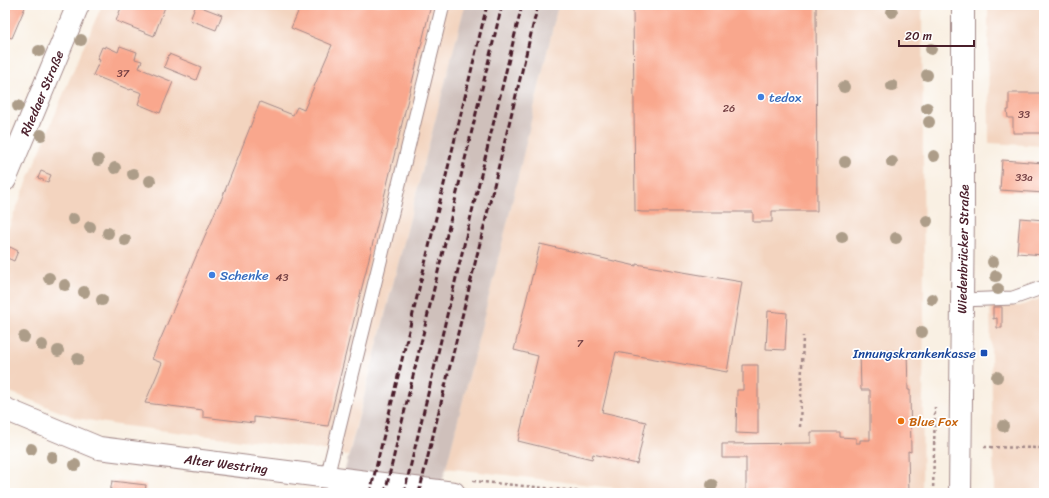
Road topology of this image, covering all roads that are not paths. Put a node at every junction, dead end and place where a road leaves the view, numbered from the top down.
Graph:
1 (78, 5) edge
2 (443, 5) edge
3 (963, 5) edge
4 (5, 180) edge
5 (1044, 287) edge
6 (962, 300) junction
7 (5, 409) edge
8 (327, 477) junction
9 (462, 487) edge
10 (960, 493) edge

1 - 4 street, Rhedaer Straße
2 - 8 lane
3 - 6 street, Wiedenbrücker Straße
5 - 6 lane
6 - 10 street, Wiedenbrücker Straße
7 - 8 street, Alter Westring
8 - 9 street, Alter Westring

